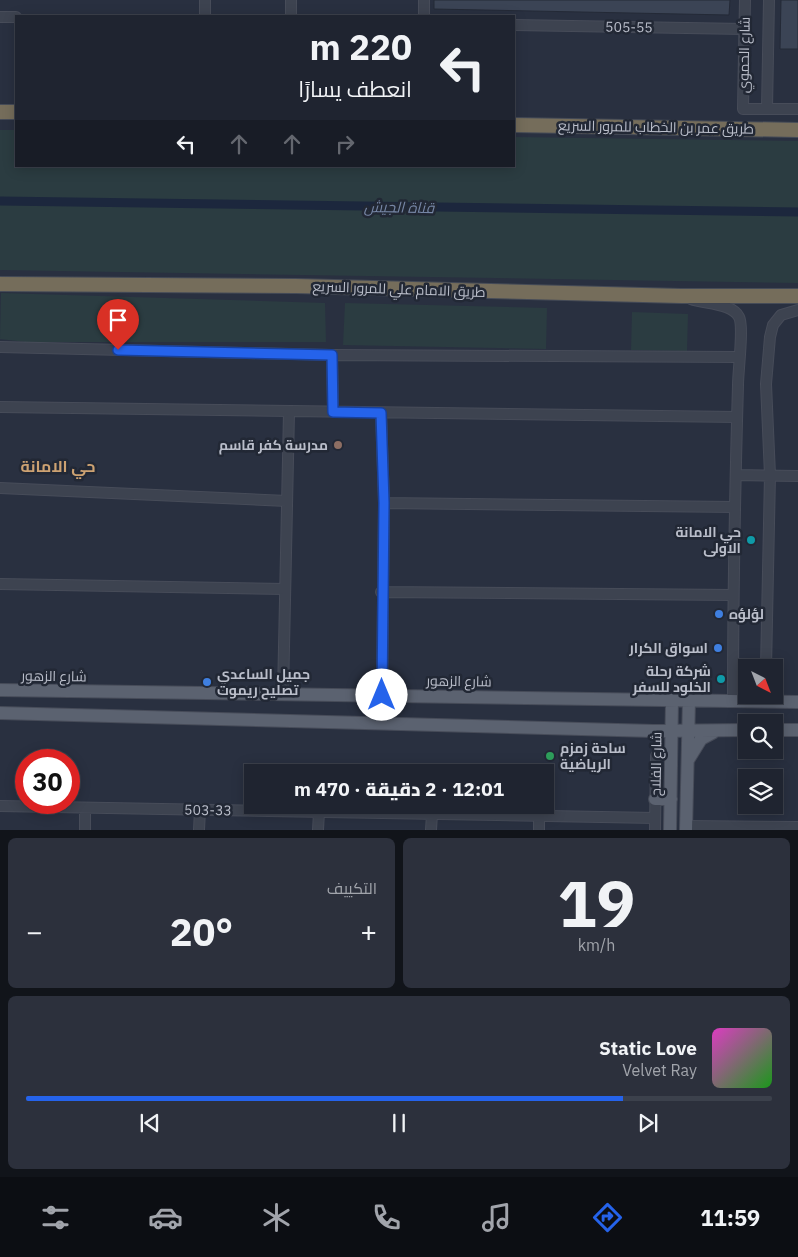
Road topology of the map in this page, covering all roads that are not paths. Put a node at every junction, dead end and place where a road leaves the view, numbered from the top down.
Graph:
1 (205, 0) edge
2 (291, 0) edge
3 (424, 0) edge
4 (745, 0) edge
5 (769, 0) edge
6 (205, 15) edge
7 (291, 15) edge
8 (424, 15) edge
9 (0, 17) edge
10 (15, 17) edge
11 (515, 25) edge
12 (744, 29) junction
13 (767, 109) junction
14 (798, 109) edge
15 (0, 112) edge
16 (15, 112) edge
17 (515, 125) edge
18 (798, 130) edge
19 (0, 284) edge
20 (680, 296) junction
21 (798, 296) edge
22 (798, 310) edge
23 (0, 347) edge
24 (332, 355) junction
25 (738, 357) junction
26 (0, 407) edge
27 (289, 412) junction
28 (333, 412) junction
29 (381, 413) junction
30 (737, 417) junction
31 (736, 475) junction
32 (770, 475) junction
33 (798, 476) edge
34 (0, 488) edge
35 (287, 501) junction
36 (384, 503) junction
37 (735, 507) junction
38 (0, 584) edge
39 (285, 589) junction
40 (381, 592) junction
41 (733, 596) junction
42 (766, 659) edge
43 (0, 684) edge
44 (0, 690) edge
45 (19, 690) junction
46 (283, 694) junction
47 (382, 695) junction
48 (672, 700) junction
49 (690, 700) junction
50 (783, 700) edge
51 (734, 701) junction
52 (738, 701) edge
53 (798, 702) edge
54 (0, 713) edge
55 (18, 713) junction
56 (0, 719) edge
57 (654, 730) junction
58 (672, 730) junction
59 (688, 730) junction
60 (718, 730) junction
61 (738, 730) edge
62 (783, 730) edge
63 (798, 730) edge
64 (656, 756) dead end
65 (671, 756) junction
66 (687, 762) junction
67 (655, 799) junction
68 (671, 799) junction
69 (0, 806) edge
70 (85, 808) junction
71 (200, 810) junction
72 (244, 811) edge
73 (319, 814) edge
74 (432, 814) joint
75 (539, 816) junction
76 (655, 818) junction
77 (686, 828) edge
78 (798, 828) edge
79 (85, 830) edge
80 (199, 830) edge
81 (318, 830) edge
82 (431, 830) edge
83 (539, 830) edge
84 (655, 830) edge
85 (670, 830) edge

1 - 6 street
2 - 7 street
3 - 8 street
4 - 12 street, شارع الحموي
5 - 13 street, شارع الحموي
9 - 10 street
11 - 12 street, 505-55
12 - 13 street, شارع الحموي
13 - 14 street
15 - 16 highway
17 - 18 highway, طريق عمر بن الخطاب للمرور السريع
19 - 20 highway, طريق الامام علي للمرور السريع
20 - 21 highway, طريق الامام علي للمرور السريع
20 - 25 street
22 - 32 street
23 - 24 street
24 - 25 street
24 - 28 street
25 - 30 street
26 - 27 street
27 - 28 street
27 - 35 street
28 - 29 street
29 - 30 street
29 - 36 street
30 - 31 street
31 - 32 street
31 - 37 street
32 - 33 street
32 - 42 street
34 - 35 street
35 - 39 street
36 - 37 street
36 - 40 street
37 - 41 street
38 - 39 street
39 - 46 street
40 - 41 street
40 - 47 street
41 - 51 street
43 - 45 main road
44 - 45 main road, شارع الزهور
45 - 46 main road, شارع الزهور
46 - 47 main road, شارع الزهور
47 - 48 main road, شارع الزهور
48 - 49 main road, شارع الزهور
48 - 58 main road, شارع الفلاح
49 - 51 main road, شارع الزهور
49 - 59 main road
50 - 53 main road, شارع الزهور
51 - 52 main road, شارع الزهور
54 - 55 main road
55 - 56 main road
55 - 57 main road
57 - 58 main road
57 - 65 main road
58 - 59 main road
58 - 65 main road, شارع الفلاح
59 - 60 main road
59 - 66 main road
60 - 61 main road
60 - 66 main road
62 - 63 main road
64 - 67 street
65 - 68 main road, شارع الفلاح
66 - 77 main road
67 - 68 main road
67 - 76 street
68 - 85 main road, شارع الفلاح
69 - 70 street, 503-33
70 - 71 street, 503-33
70 - 79 street
71 - 72 street, 503-33
71 - 80 street
73 - 81 street
74 - 75 street, 503-33
74 - 82 street
75 - 76 street, 503-33
75 - 83 street
76 - 84 street
77 - 78 street

